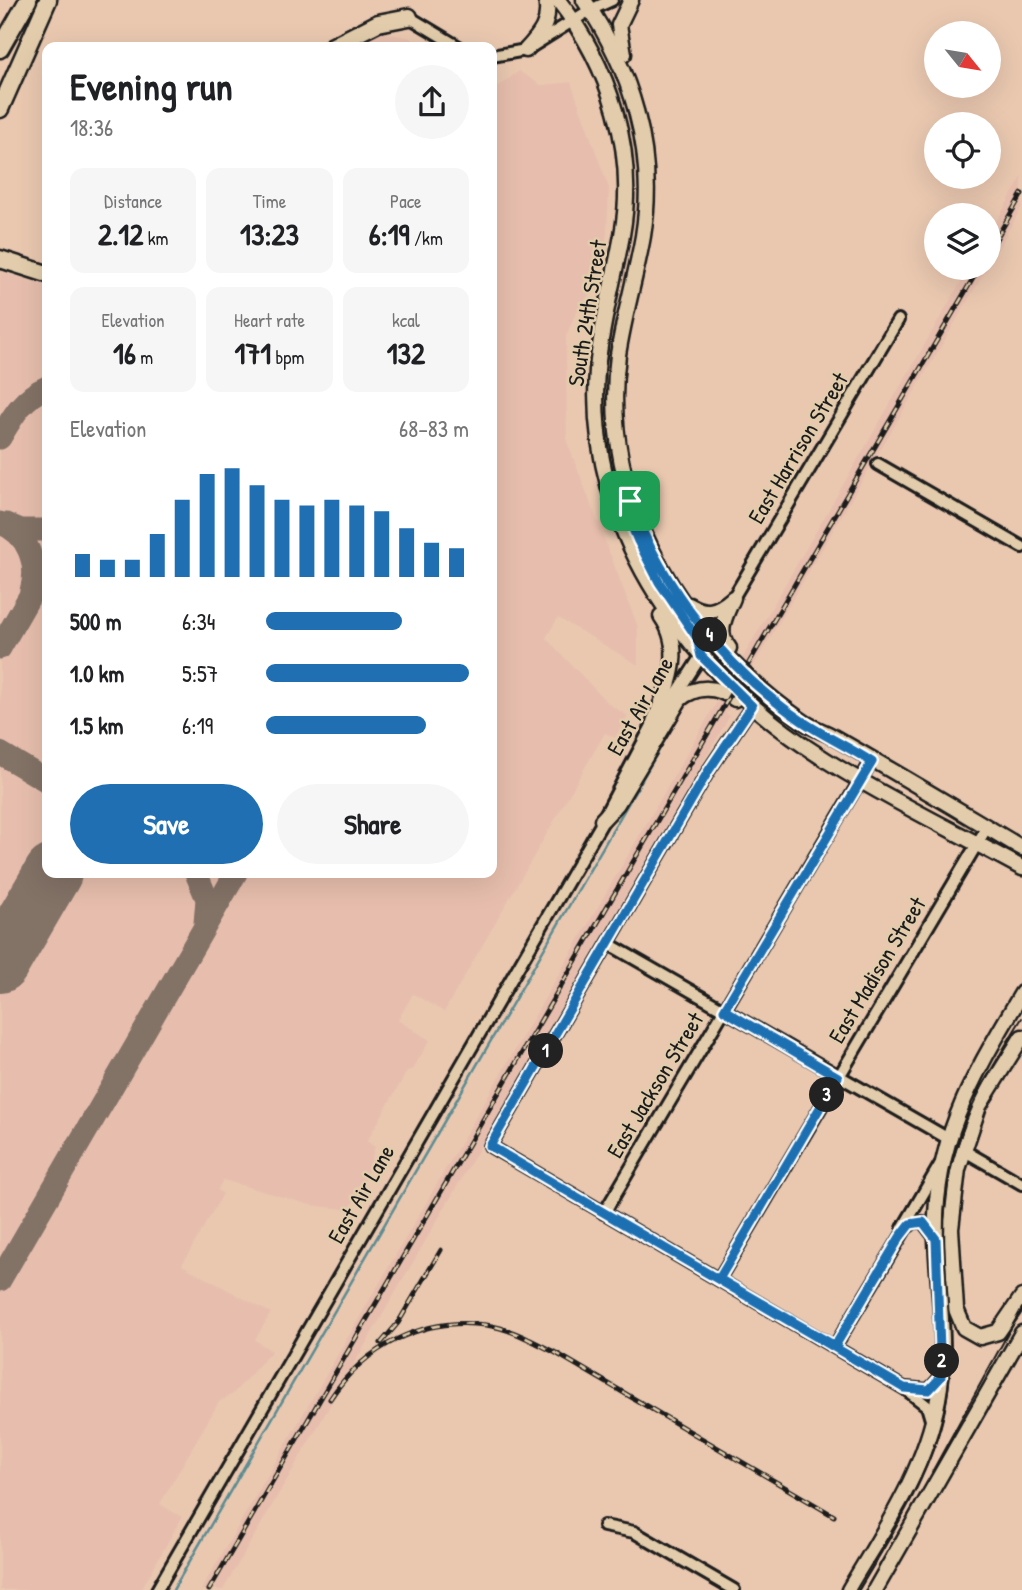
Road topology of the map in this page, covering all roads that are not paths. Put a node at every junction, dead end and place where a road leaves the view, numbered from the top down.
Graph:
1 (16, 0) edge
2 (28, 0) edge
3 (48, 0) edge
4 (546, 0) edge
5 (558, 0) edge
6 (612, 0) edge
7 (631, 0) edge
8 (590, 3) edge
9 (409, 17) joint
10 (573, 20) junction
11 (0, 28) edge
12 (341, 42) edge
13 (451, 42) edge
14 (0, 49) edge
15 (526, 50) junction
16 (497, 55) edge
17 (0, 109) edge
18 (641, 129) junction
19 (0, 259) edge
20 (42, 272) edge
21 (898, 320) dead end
22 (878, 464) dead end
23 (630, 501) junction
24 (615, 514) junction
25 (1022, 547) edge
26 (733, 598) junction
27 (685, 603) junction
28 (700, 653) junction
29 (750, 708) junction
30 (800, 719) junction
31 (654, 722) junction
32 (828, 734) junction
33 (872, 762) junction
34 (860, 781) junction
35 (602, 820) junction
36 (987, 827) junction
37 (976, 844) junction
38 (1022, 848) edge
39 (1022, 869) edge
40 (609, 944) junction
41 (1022, 993) edge
42 (724, 1010) junction
43 (1022, 1037) edge
44 (838, 1077) junction
45 (947, 1138) junction
46 (963, 1150) junction
47 (941, 1162) junction
48 (1022, 1184) edge
49 (604, 1213) junction
50 (900, 1237) junction
51 (936, 1239) junction
52 (954, 1265) junction
53 (719, 1279) junction
54 (1022, 1297) edge
55 (1022, 1321) edge
56 (1022, 1333) edge
57 (835, 1346) junction
58 (941, 1377) junction
59 (904, 1388) junction
60 (984, 1398) junction
61 (932, 1426) junction
62 (604, 1526) dead end
63 (157, 1590) edge
64 (734, 1590) edge
65 (849, 1590) edge
66 (876, 1590) edge

1 - 11 highway
2 - 14 highway
3 - 17 highway
4 - 15 main road
5 - 10 main road, South 24th Street
6 - 8 street
7 - 18 main road
8 - 10 street
8 - 18 main road, South 24th Street
9 - 12 highway
9 - 13 street
10 - 15 street
10 - 24 main road, South 24th Street
15 - 16 street
18 - 23 main road, South 24th Street
19 - 20 highway
21 - 26 street, East Harrison Street
22 - 25 street
23 - 27 main road, South 24th Street
23 - 28 main road
24 - 28 main road, South 24th Street
24 - 31 main road
26 - 27 main road
26 - 32 main road
27 - 30 main road, South 24th Street
28 - 29 main road, South 24th Street
28 - 30 main road
28 - 31 street, East Air Lane
28 - 35 street, East Air Lane
29 - 34 main road
29 - 35 main road
29 - 40 street
30 - 32 main road, South 24th Street
31 - 35 street, East Air Lane
32 - 33 main road, South 24th Street
33 - 34 street, East Jackson Street
33 - 36 main road, South 24th Street
34 - 37 main road
34 - 42 street, East Jackson Street
35 - 63 street, East Air Lane
36 - 37 street, East Madison Street
36 - 38 main road, South 24th Street
37 - 39 main road
37 - 44 street, East Madison Street
40 - 42 street
40 - 49 street
41 - 45 main road
42 - 44 street
42 - 49 street, East Jackson Street
43 - 46 main road
44 - 45 street
44 - 53 street, East Madison Street
45 - 47 main road
46 - 48 street
46 - 52 main road
47 - 50 street
47 - 51 main road
49 - 53 street
50 - 51 street
50 - 57 street
51 - 58 main road
52 - 54 main road
52 - 58 main road
53 - 57 street
55 - 60 main road
56 - 60 main road
57 - 59 street
58 - 59 street
58 - 61 main road
59 - 61 street
60 - 66 main road
61 - 65 main road
62 - 64 street

